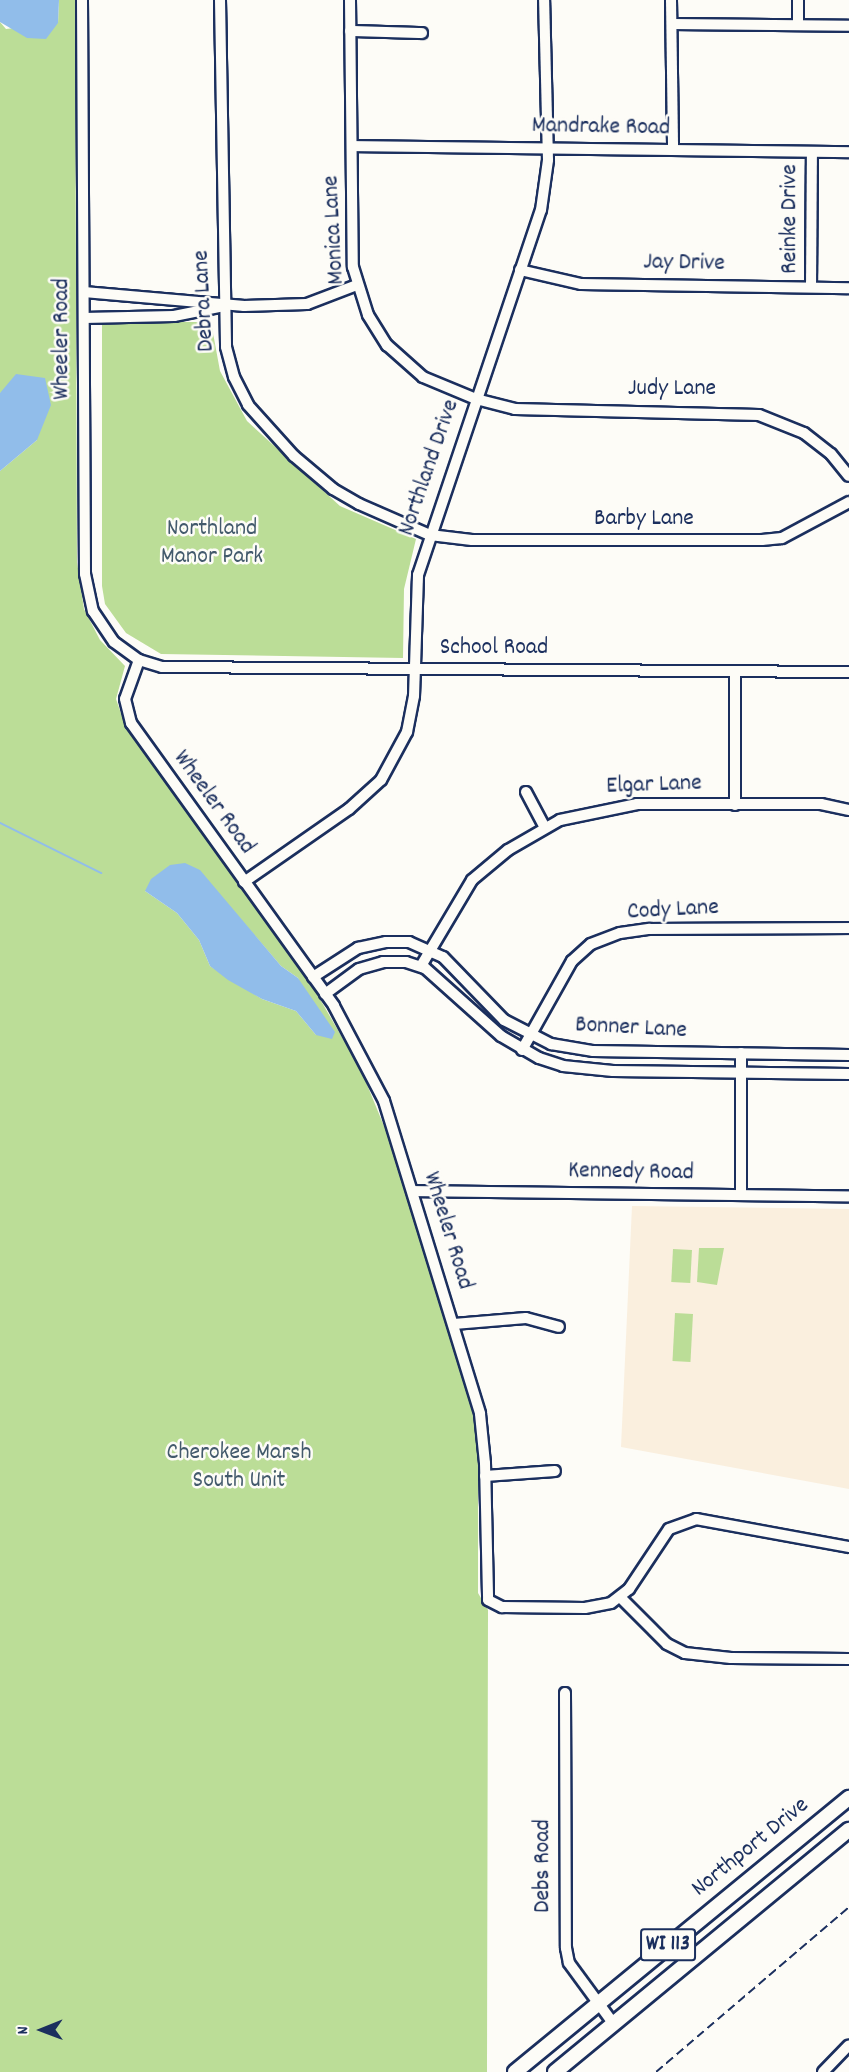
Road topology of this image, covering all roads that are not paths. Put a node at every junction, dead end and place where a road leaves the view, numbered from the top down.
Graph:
1 (82, 0) edge
2 (220, 0) edge
3 (350, 0) edge
4 (544, 0) edge
5 (671, 0) edge
6 (798, 0) edge
7 (672, 24) junction
8 (798, 25) junction
9 (849, 26) edge
10 (350, 31) junction
11 (422, 33) dead end
12 (352, 146) junction
13 (548, 149) junction
14 (673, 150) junction
15 (812, 152) junction
16 (849, 152) edge
17 (520, 270) junction
18 (357, 285) junction
19 (811, 286) junction
20 (849, 288) edge
21 (84, 292) junction
22 (224, 306) junction
23 (84, 318) junction
24 (476, 399) junction
25 (849, 476) edge
26 (849, 502) edge
27 (430, 535) junction
28 (140, 660) junction
29 (415, 669) junction
30 (735, 671) junction
31 (849, 672) edge
32 (526, 792) dead end
33 (735, 805) junction
34 (849, 810) edge
35 (545, 827) junction
36 (244, 882) junction
37 (849, 928) edge
38 (430, 949) junction
39 (421, 966) junction
40 (313, 977) junction
41 (325, 994) junction
42 (530, 1034) junction
43 (522, 1050) junction
44 (741, 1053) junction
45 (849, 1055) edge
46 (741, 1071) junction
47 (849, 1074) edge
48 (413, 1191) junction
49 (741, 1195) junction
50 (849, 1197) edge
51 (454, 1324) junction
52 (559, 1327) dead end
53 (555, 1471) dead end
54 (485, 1476) junction
55 (849, 1546) edge
56 (620, 1597) junction
57 (849, 1659) edge
58 (565, 1693) dead end
59 (849, 1798) edge
60 (849, 1830) edge
61 (597, 2003) junction
62 (613, 2023) junction
63 (849, 2045) edge
64 (830, 2070) edge
65 (515, 2072) edge
66 (555, 2072) edge

1 - 21 street, Wheeler Road
2 - 22 street, Debra Lane
3 - 10 street, Monica Lane
4 - 13 street, Northland Drive
5 - 7 street
6 - 8 street
7 - 8 street
7 - 14 street
8 - 9 street
10 - 11 street
10 - 12 street, Monica Lane
12 - 13 street, Mandrake Road
12 - 18 street, Monica Lane
13 - 14 street, Mandrake Road
13 - 17 street, Northland Drive
14 - 15 street, Mandrake Road
15 - 16 street, Mandrake Road
15 - 19 street, Reinke Drive
17 - 19 street, Jay Drive
17 - 24 street, Northland Drive
18 - 22 street
18 - 24 street, Monica Lane
19 - 20 street, Jay Drive
21 - 22 street
21 - 23 street, Wheeler Road
22 - 23 street
22 - 27 street, Debra Lane
23 - 28 street, Wheeler Road
24 - 25 street, Judy Lane
24 - 27 street, Northland Drive
26 - 27 street, Barby Lane
27 - 29 street, Northland Drive
28 - 29 street, School Road
28 - 36 street, Wheeler Road
29 - 30 street, School Road
29 - 36 street, Northland Drive
30 - 31 street, School Road
30 - 33 street
32 - 35 street
33 - 34 street, Elgar Lane
33 - 35 street, Elgar Lane
35 - 38 street, Elgar Lane
36 - 40 street, Wheeler Road
37 - 42 street, Cody Lane
38 - 39 street, Elgar Lane
38 - 40 street
38 - 42 street, Bonner Lane
39 - 41 street
39 - 43 street, Bonner Lane
40 - 41 street, Wheeler Road
41 - 48 street, Wheeler Road
42 - 43 street, Cody Lane
42 - 44 street, Bonner Lane
43 - 46 street, Bonner Lane
44 - 45 street, Bonner Lane
44 - 46 street
46 - 47 street, Bonner Lane
46 - 49 street
48 - 49 street, Kennedy Road
48 - 51 street, Wheeler Road
49 - 50 street, Kennedy Road
51 - 52 street
51 - 54 street, Wheeler Road
53 - 54 street
54 - 56 street, Wheeler Road
55 - 56 street
56 - 57 street
58 - 61 street, Debs Road
59 - 61 main road, Northport Drive / WI 113
60 - 62 main road, Northport Drive / WI 113
61 - 62 street, Debs Road
61 - 65 main road, Northport Drive / WI 113
62 - 66 main road, Northport Drive / WI 113
63 - 64 street

